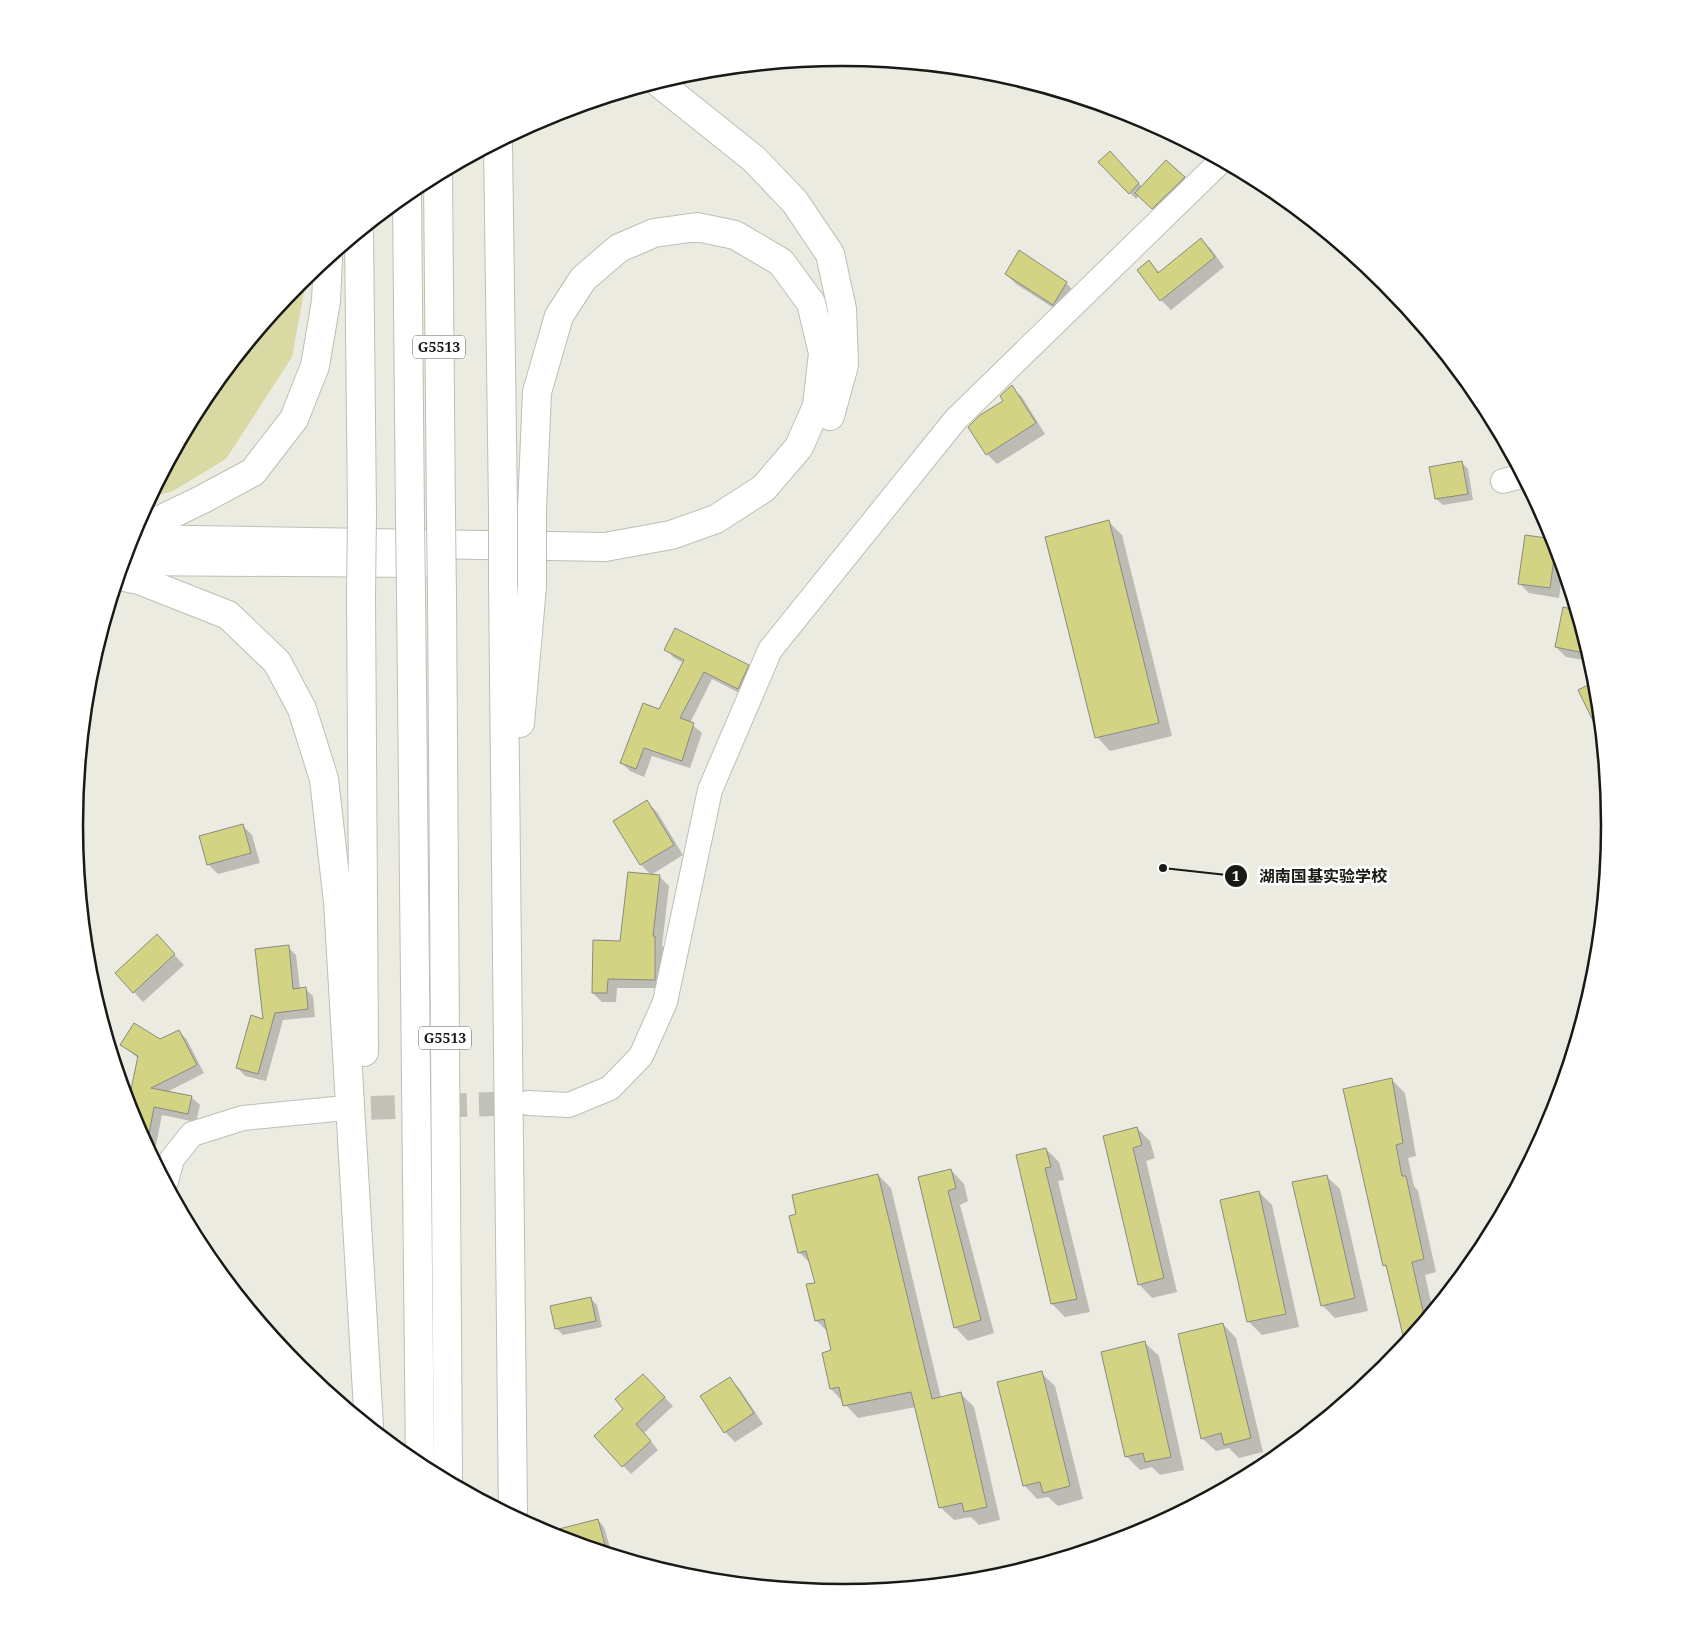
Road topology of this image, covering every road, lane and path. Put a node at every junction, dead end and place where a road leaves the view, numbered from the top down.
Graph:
1 (666, 87) edge
2 (498, 150) edge
3 (1217, 165) edge
4 (438, 183) edge
5 (407, 204) edge
6 (359, 241) edge
7 (328, 269) edge
8 (145, 527) edge
9 (139, 539) edge
10 (532, 546) edge
11 (532, 546) edge
12 (532, 546) edge
13 (532, 546) edge
14 (131, 561) edge
15 (125, 577) edge
16 (506, 884) junction
17 (528, 1103) tunnel mouth
18 (335, 1108) tunnel mouth
19 (168, 1173) edge
20 (370, 1419) edge
21 (370, 1419) edge
22 (420, 1456) edge
23 (448, 1474) edge
24 (513, 1509) edge

1 - 14 highway
2 - 16 highway, bridge
3 - 17 street
4 - 23 highway, G5513, bridge
5 - 22 highway, G5513, bridge
6 - 20 highway, bridge
7 - 8 highway
9 - 10 highway, bridge
11 - 12 highway, bridge
13 - 16 highway, bridge
15 - 21 highway
16 - 24 highway
18 - 19 street

